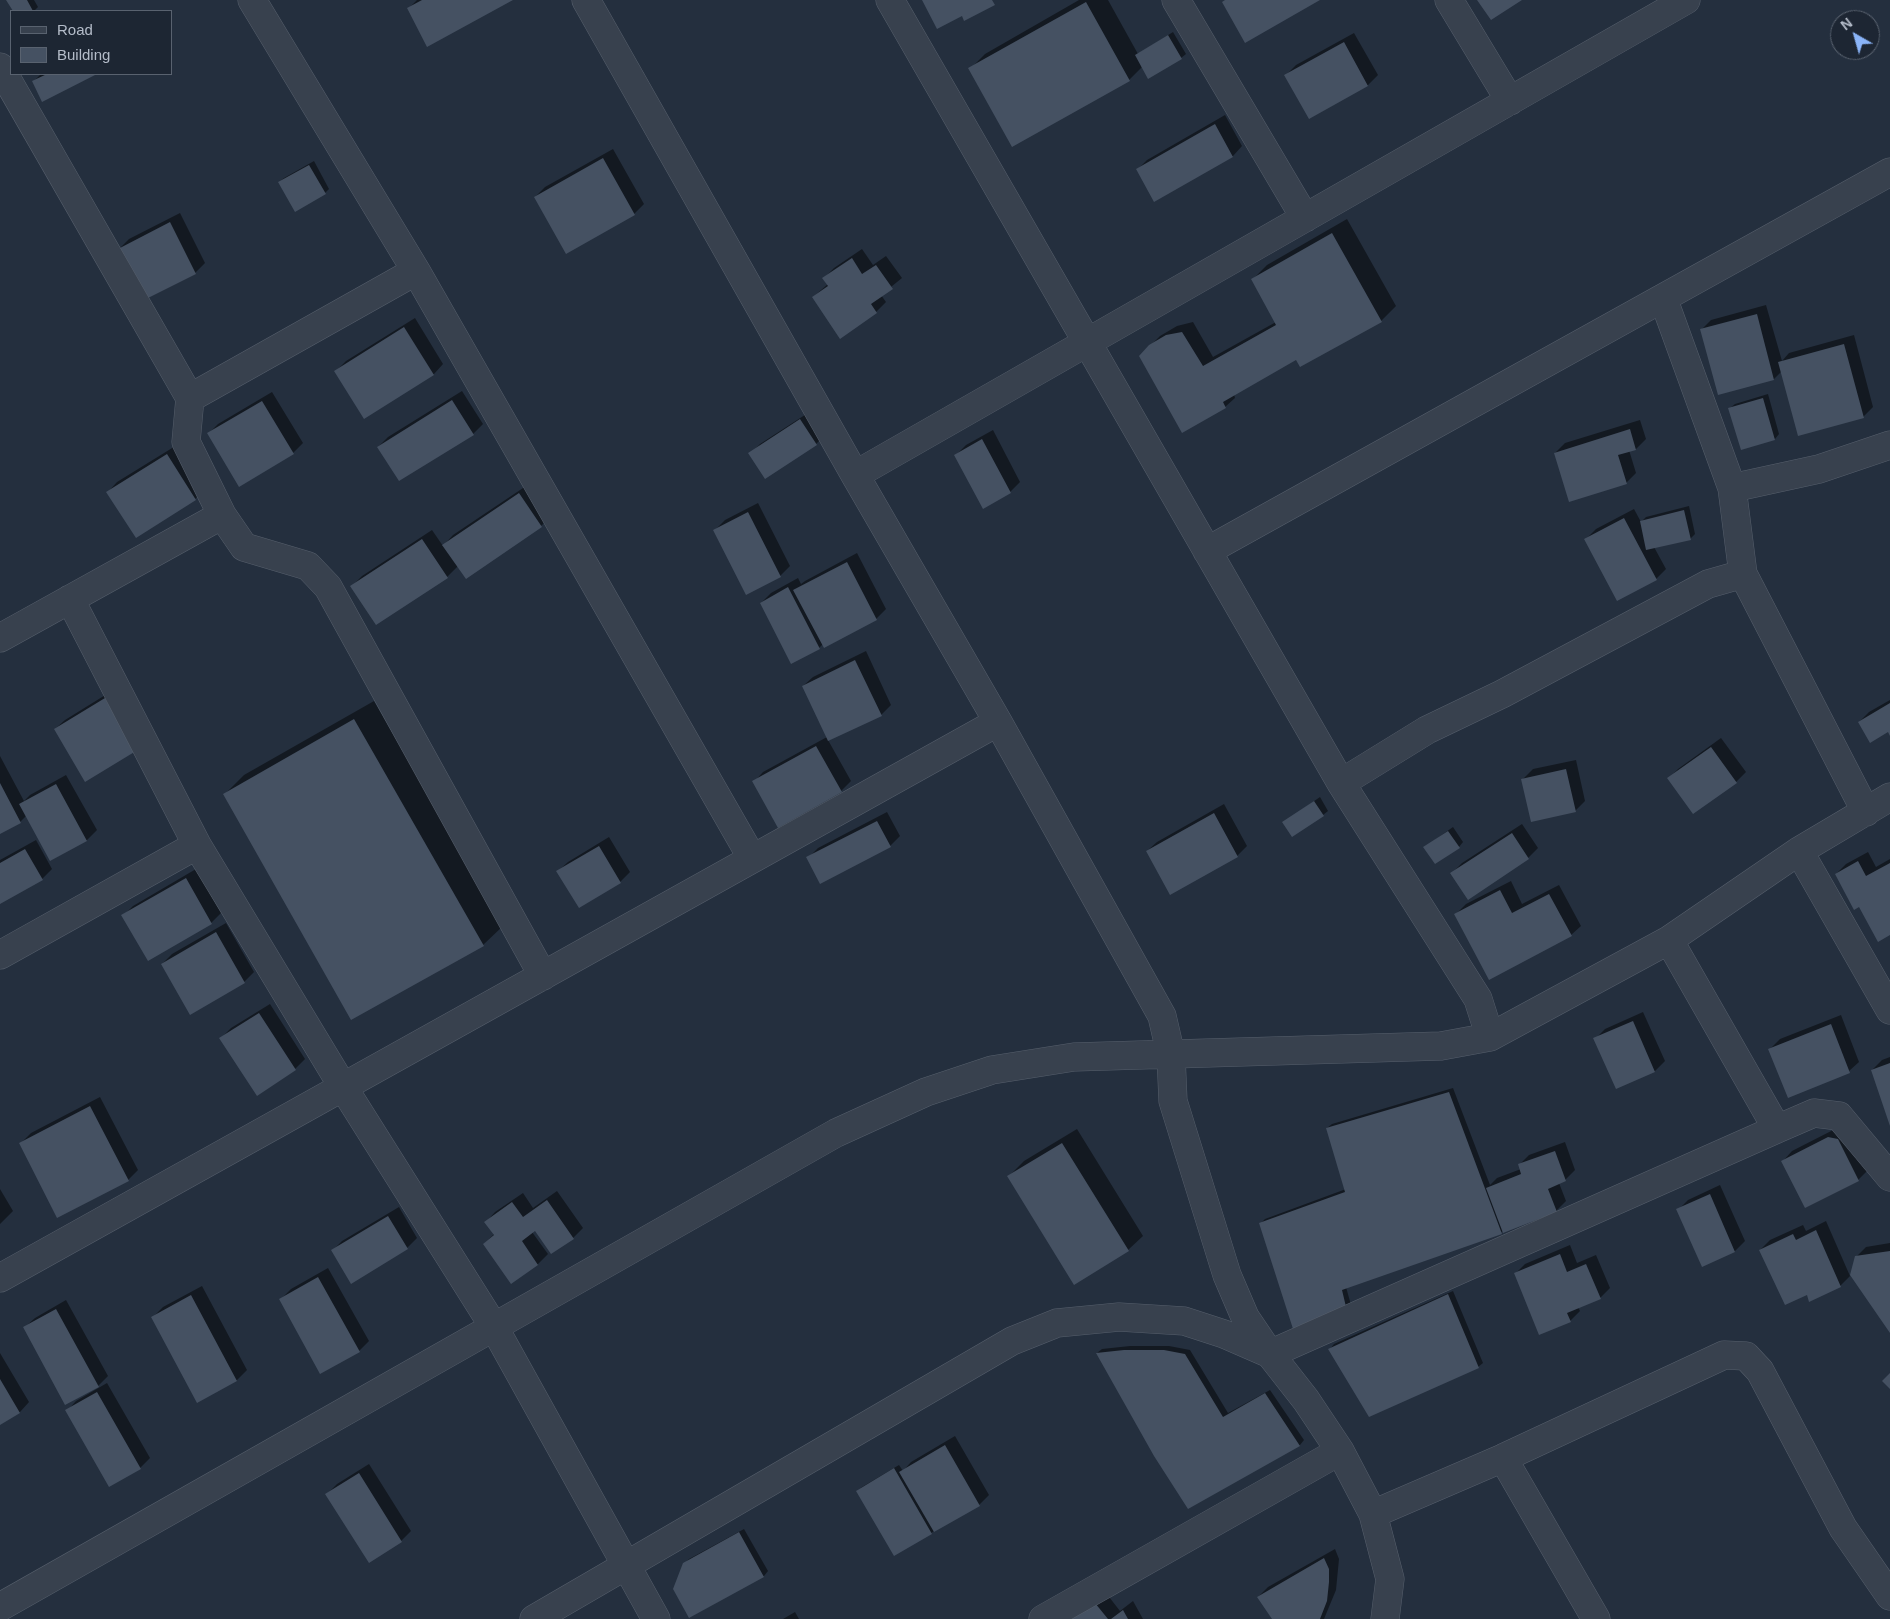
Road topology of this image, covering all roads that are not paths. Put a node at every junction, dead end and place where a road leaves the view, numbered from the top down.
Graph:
1 (252, 0) edge
2 (586, 0) edge
3 (890, 0) edge
4 (1176, 0) edge
5 (1449, 0) edge
6 (1686, 0) edge
7 (0, 67) edge
8 (1510, 101) junction
9 (1890, 172) edge
10 (1305, 218) junction
11 (416, 271) junction
12 (1663, 298) junction
13 (1089, 343) junction
14 (190, 398) junction
15 (1890, 445) edge
16 (854, 475) junction
17 (1732, 488) junction
18 (222, 515) junction
19 (1207, 551) junction
20 (1743, 574) junction
21 (70, 599) junction
22 (0, 638) edge
23 (998, 722) junction
24 (1341, 783) junction
25 (1890, 797) edge
26 (1866, 812) junction
27 (197, 845) junction
28 (1799, 851) junction
29 (752, 858) junction
30 (1669, 940) junction
31 (0, 956) edge
32 (543, 976) junction
33 (1890, 1010) edge
34 (1490, 1037) junction
35 (1171, 1055) junction
36 (343, 1087) junction
37 (1777, 1130) junction
38 (1890, 1177) edge
39 (0, 1278) edge
40 (494, 1327) junction
41 (1270, 1354) junction
42 (1340, 1451) junction
43 (1503, 1458) junction
44 (1373, 1514) junction
45 (625, 1565) junction
46 (1890, 1596) edge
47 (0, 1607) edge
48 (534, 1619) edge
49 (656, 1619) edge
50 (1043, 1619) edge
51 (1385, 1619) edge
52 (1596, 1619) edge

1 - 11 street
2 - 16 street
3 - 13 street
4 - 10 street
5 - 8 street
6 - 8 street
7 - 14 street
8 - 10 street
9 - 12 street
10 - 13 street
11 - 14 street
11 - 29 street
12 - 17 street
12 - 19 street
13 - 16 street
13 - 19 street
14 - 18 street
15 - 17 street
16 - 23 street
17 - 20 street
18 - 21 street
18 - 32 street
19 - 24 street
20 - 24 street
20 - 26 street
21 - 22 street
21 - 27 street
23 - 29 street
23 - 35 street
24 - 34 street
25 - 26 street
26 - 28 street
27 - 31 street
27 - 36 street
28 - 30 street
28 - 33 street
29 - 32 street
30 - 34 street
30 - 37 street
32 - 36 street
34 - 35 street
35 - 40 street
35 - 41 street
36 - 39 street
36 - 40 street
37 - 38 street
37 - 41 street
40 - 45 street
40 - 47 street
41 - 42 street
41 - 45 street
42 - 44 street
42 - 50 street
43 - 44 street
43 - 46 street
43 - 52 street
44 - 51 street
45 - 48 street
45 - 49 street

